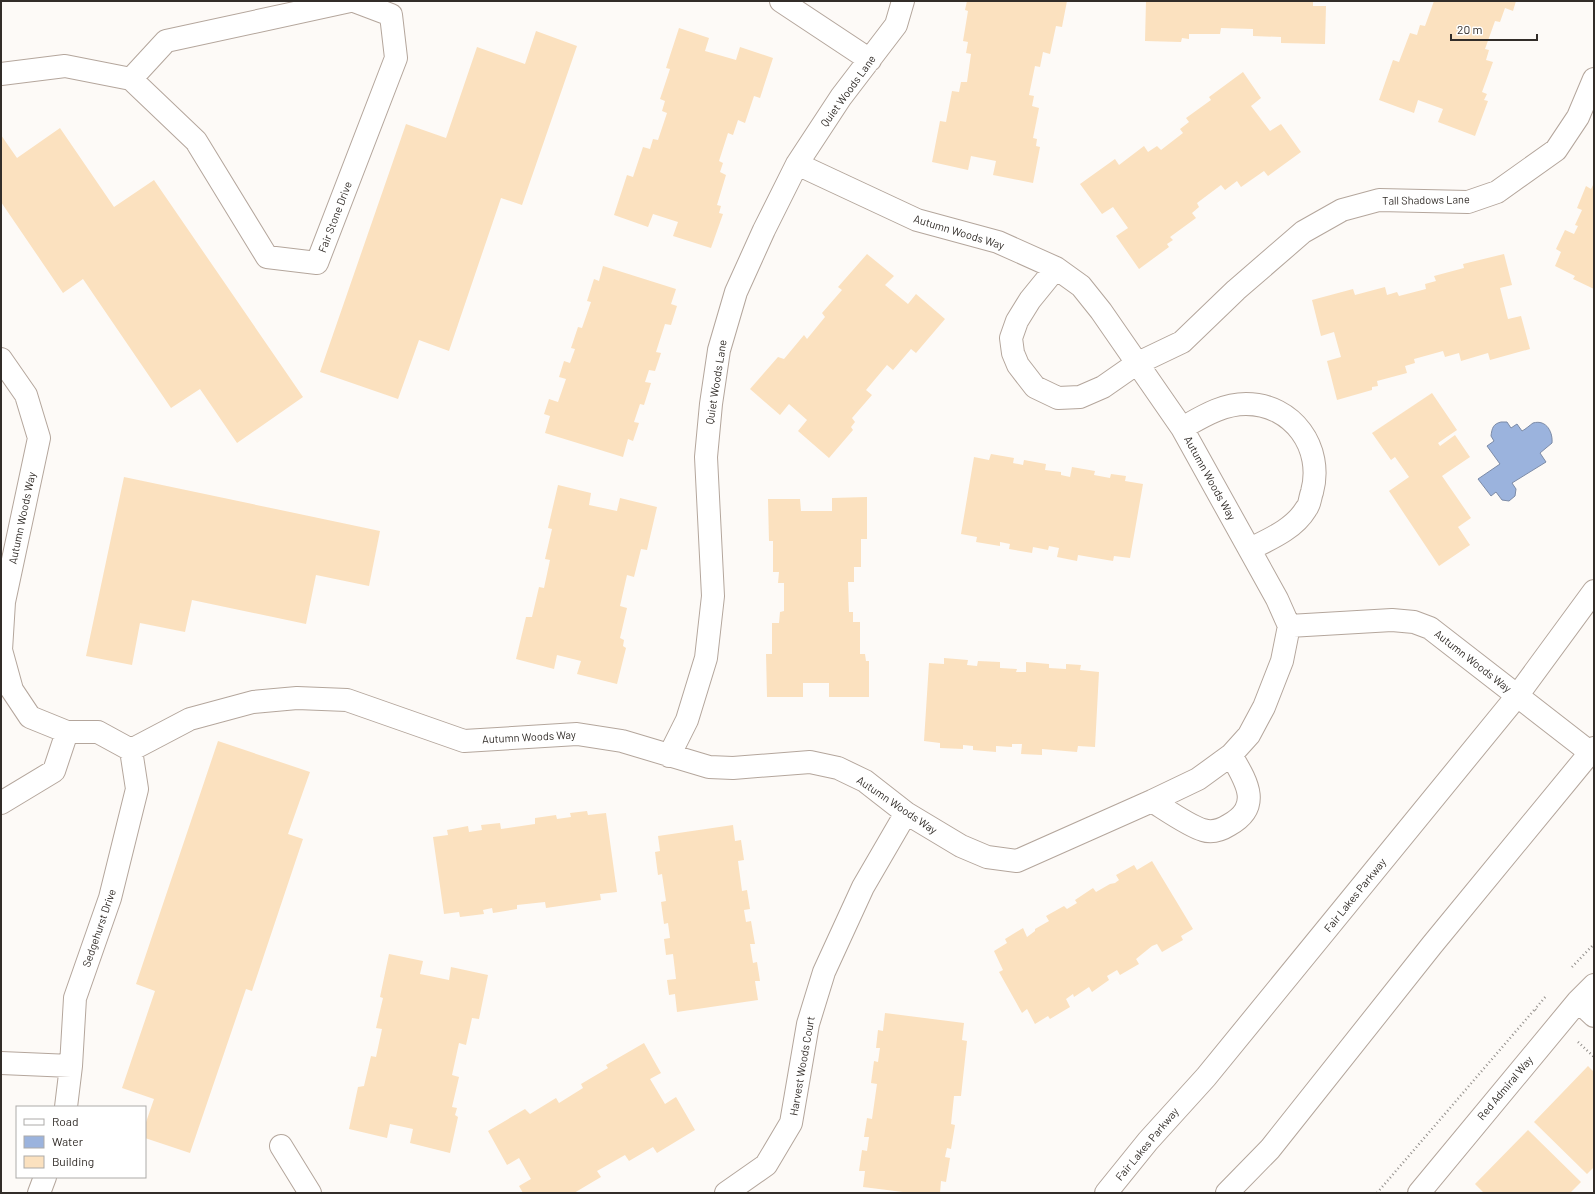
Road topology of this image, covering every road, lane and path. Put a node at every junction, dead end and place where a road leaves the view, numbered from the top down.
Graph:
1 (350, 1) edge
2 (354, 1) edge
3 (781, 1) edge
4 (903, 1) edge
5 (870, 60) junction
6 (1, 74) edge
7 (132, 79) junction
8 (1594, 79) edge
9 (797, 164) junction
10 (1056, 268) junction
11 (1, 359) edge
12 (1136, 364) junction
13 (1182, 428) junction
14 (1250, 549) junction
15 (1594, 591) edge
16 (1289, 626) junction
17 (1517, 696) junction
18 (67, 732) junction
19 (131, 750) junction
20 (1592, 750) edge
21 (1231, 755) junction
22 (669, 756) junction
23 (1152, 801) junction
24 (1, 803) edge
25 (906, 813) junction
26 (1594, 984) edge
27 (1578, 1001) junction
28 (1535, 1009) dead end
29 (1594, 1016) edge
30 (1, 1063) edge
31 (71, 1066) junction
32 (66, 1106) edge
33 (281, 1146) dead end
34 (45, 1178) edge
35 (39, 1193) edge
36 (310, 1193) edge
37 (726, 1193) edge
38 (1106, 1193) edge
39 (1227, 1193) edge
40 (1377, 1193) edge
41 (1419, 1193) edge

1 - 7 street
2 - 7 street, Fair Stone Drive
3 - 5 street
4 - 5 street, Quiet Woods Lane
5 - 9 street, Quiet Woods Lane
6 - 7 street
8 - 12 street, Tall Shadows Lane
9 - 10 street, Autumn Woods Way
9 - 22 street, Quiet Woods Lane
10 - 12 street, Autumn Woods Way
10 - 12 street
11 - 18 street, Autumn Woods Way
12 - 13 street, Autumn Woods Way
13 - 14 street, Autumn Woods Way
13 - 14 street, Autumn Woods Way
14 - 16 street, Autumn Woods Way
15 - 17 street, Fair Lakes Parkway
16 - 17 street, Autumn Woods Way
16 - 21 street, Autumn Woods Way
17 - 20 street, Autumn Woods Way
17 - 38 street, Fair Lakes Parkway
18 - 19 street, Autumn Woods Way
18 - 24 street
19 - 22 street, Autumn Woods Way
19 - 31 street, Sedgehurst Drive
20 - 39 street
21 - 23 street, Autumn Woods Way
21 - 23 street
22 - 25 street, Autumn Woods Way
23 - 25 street, Autumn Woods Way
25 - 37 street, Harvest Woods Court
26 - 27 street, Red Admiral Way
27 - 29 street
27 - 41 street, Red Admiral Way
28 - 40 path
30 - 31 street
31 - 32 street, Sedgehurst Drive
33 - 36 street
34 - 35 street

